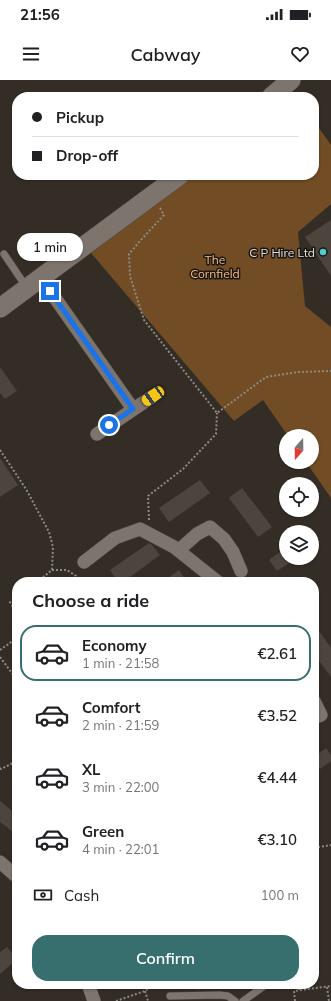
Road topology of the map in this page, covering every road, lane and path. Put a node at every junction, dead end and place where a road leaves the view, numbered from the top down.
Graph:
1 (291, 80) edge
2 (277, 92) edge
3 (173, 180) edge
4 (160, 208) dead end
5 (4, 254) dead end
6 (34, 283) junction
7 (0, 308) edge
8 (331, 371) edge
9 (153, 396) dead end
10 (133, 409) junction
11 (217, 413) junction
12 (97, 434) dead end
13 (0, 450) edge
14 (150, 533) junction
15 (179, 550) junction
16 (84, 562) dead end
17 (52, 570) junction
18 (241, 571) dead end
19 (43, 577) edge
20 (76, 577) edge
21 (212, 577) edge
22 (12, 642) edge
23 (0, 650) edge
24 (0, 657) edge
25 (12, 673) edge
26 (12, 764) edge
27 (0, 768) edge
28 (331, 845) edge
29 (319, 847) edge
30 (0, 862) edge
31 (12, 873) edge
32 (331, 986) edge
33 (327, 987) junction
34 (319, 988) edge
35 (90, 989) edge
36 (148, 989) edge
37 (261, 989) edge
38 (308, 989) edge
39 (299, 990) joint
40 (145, 991) junction
41 (170, 996) dead end
42 (94, 1001) edge
43 (116, 1001) edge
44 (148, 1001) edge
45 (235, 1001) edge
46 (243, 1001) edge
47 (295, 1001) edge
48 (329, 1001) edge

1 - 2 main road
3 - 6 main road
4 - 11 path
5 - 6 lane
6 - 7 main road
6 - 10 street
8 - 11 path
9 - 10 street
10 - 12 street
11 - 14 path
13 - 17 path
14 - 15 street
14 - 16 street
15 - 18 street
15 - 21 street
17 - 19 path
17 - 20 path
22 - 23 path
24 - 25 path
26 - 27 path
28 - 29 path
30 - 31 street
32 - 33 path
33 - 34 path
33 - 48 path
35 - 42 street
36 - 40 path
37 - 46 lane
38 - 39 path
39 - 47 path
40 - 43 path
40 - 44 path
41 - 45 lane

